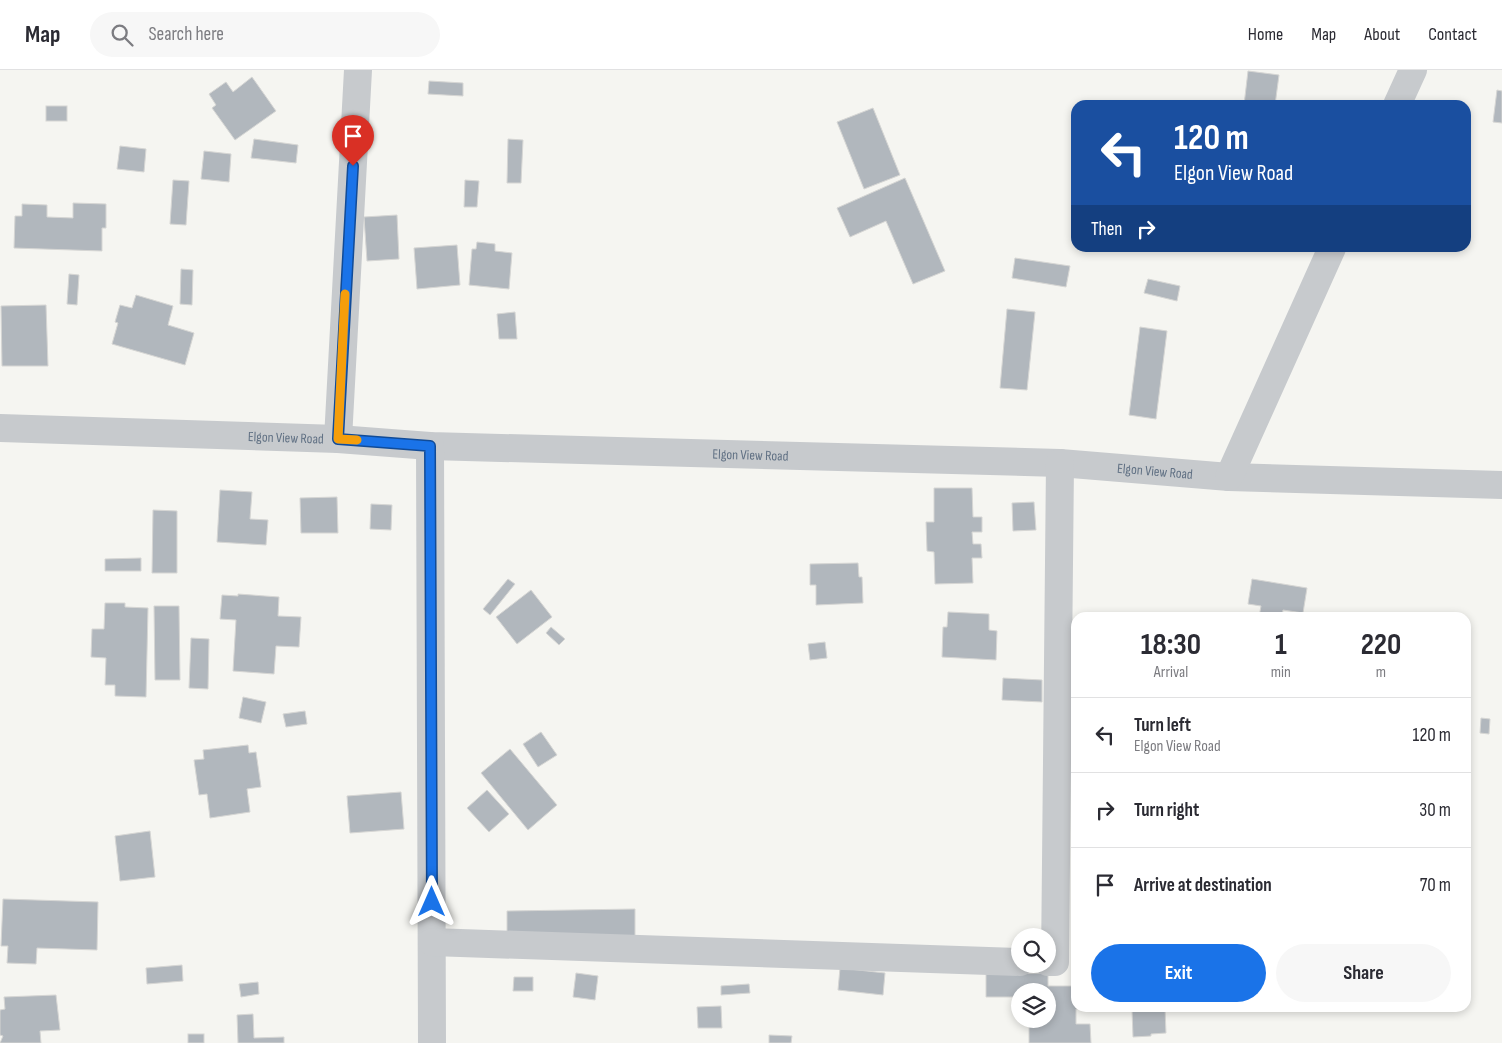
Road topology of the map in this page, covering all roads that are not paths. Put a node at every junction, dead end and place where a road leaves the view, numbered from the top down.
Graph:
1 (358, 70) edge
2 (1413, 70) edge
3 (1399, 100) edge
4 (1330, 252) edge
5 (0, 428) edge
6 (338, 439) junction
7 (430, 446) junction
8 (1060, 463) junction
9 (1229, 477) junction
10 (1502, 485) edge
11 (432, 942) junction
12 (1011, 962) edge
13 (1060, 962) edge
14 (432, 1043) edge

1 - 6 street
2 - 3 street
4 - 9 street
5 - 6 street, Elgon View Road
6 - 7 street, Elgon View Road
7 - 8 street, Elgon View Road
7 - 11 street
8 - 9 street, Elgon View Road
8 - 13 street
9 - 10 street, Elgon View Road
11 - 12 street
11 - 14 street

